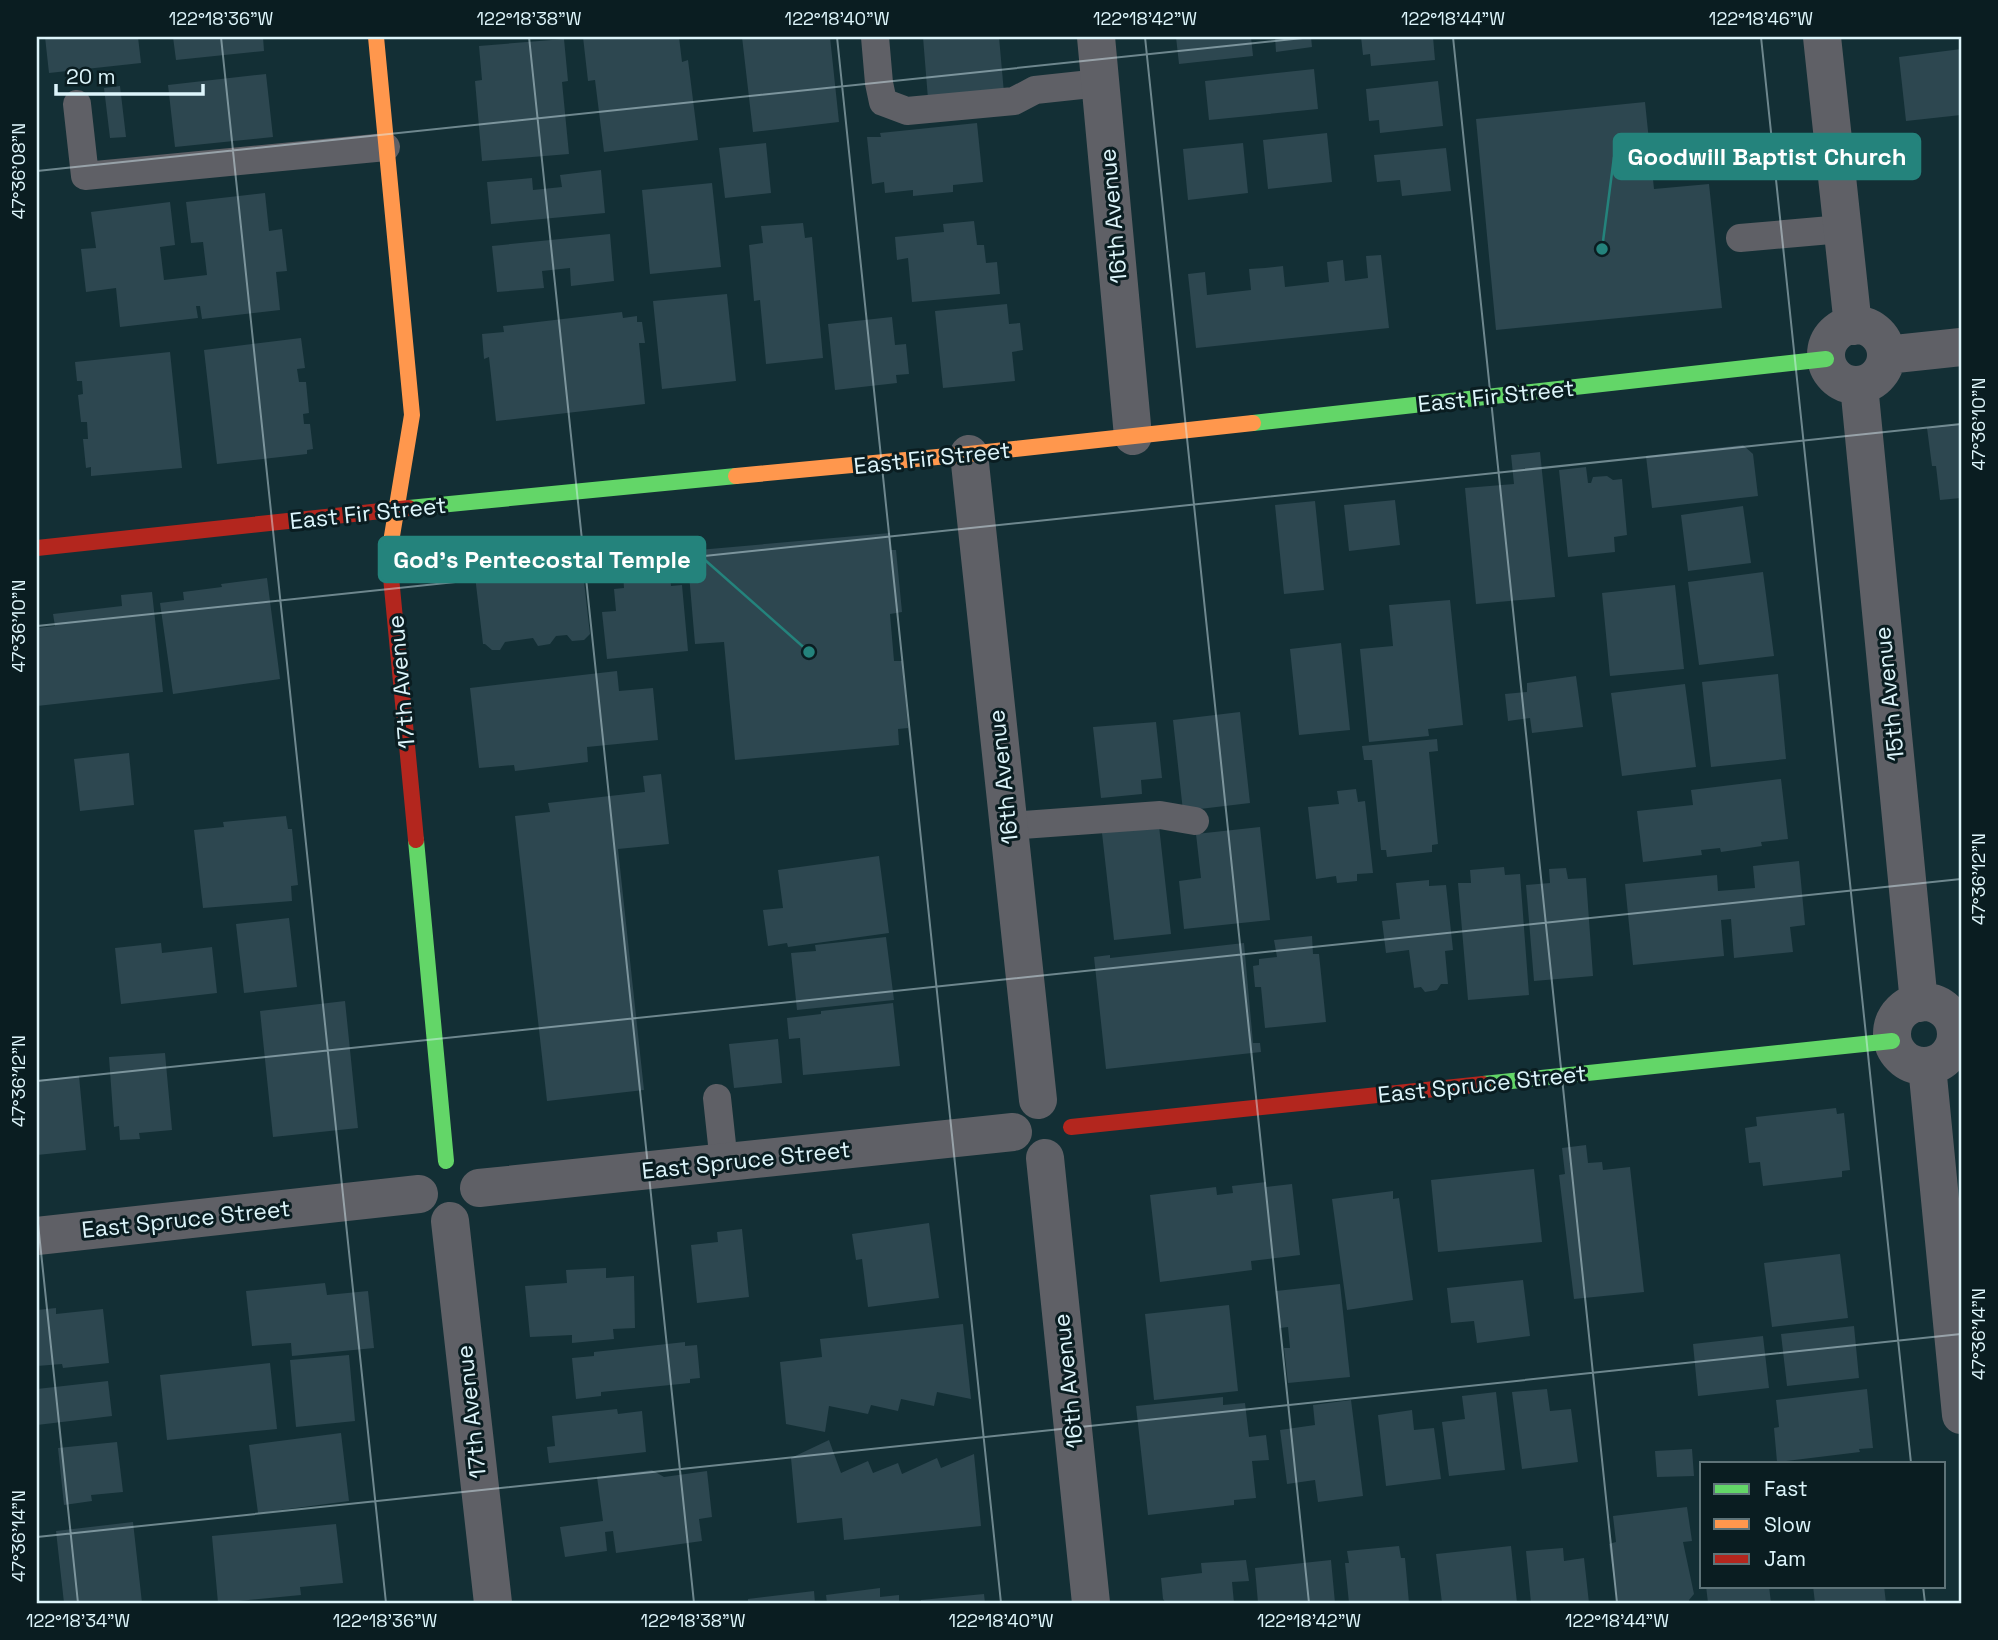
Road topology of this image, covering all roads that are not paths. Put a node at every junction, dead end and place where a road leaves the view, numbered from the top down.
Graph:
1 (376, 37) edge
2 (876, 37) edge
3 (1096, 37) edge
4 (1822, 37) edge
5 (1101, 83) junction
6 (77, 104) dead end
7 (386, 147) junction
8 (1842, 229) junction
9 (1740, 238) dead end
10 (1853, 326) junction
11 (1961, 347) edge
12 (1886, 355) junction
13 (1826, 359) junction
14 (1859, 385) junction
15 (1133, 436) junction
16 (969, 454) junction
17 (397, 510) junction
18 (37, 548) edge
19 (1195, 821) dead end
20 (1008, 826) junction
21 (1919, 1003) junction
22 (1958, 1026) edge
23 (1892, 1041) junction
24 (1927, 1066) junction
25 (717, 1098) dead end
26 (1038, 1100) junction
27 (1071, 1127) junction
28 (1013, 1132) junction
29 (1045, 1158) junction
30 (446, 1161) junction
31 (724, 1163) junction
32 (479, 1188) junction
33 (419, 1194) junction
34 (450, 1221) junction
35 (37, 1236) edge
36 (1961, 1415) edge
37 (493, 1603) edge
38 (1091, 1603) edge

1 - 7 street, 17th Avenue
2 - 5 lane
3 - 5 street, 16th Avenue
4 - 8 street
5 - 15 street, 16th Avenue
6 - 7 lane
7 - 17 street, 17th Avenue
8 - 9 lane
8 - 10 street
10 - 12 street
10 - 13 street
11 - 12 street
12 - 14 street
13 - 14 street
13 - 15 street, East Fir Street
14 - 21 street, 15th Avenue
15 - 16 street, East Fir Street
16 - 17 street, East Fir Street
16 - 20 street, 16th Avenue
17 - 18 street, East Fir Street
17 - 30 street, 17th Avenue
19 - 20 lane
20 - 26 street, 16th Avenue
21 - 22 street
21 - 23 street
22 - 24 street
23 - 24 street
23 - 27 street, East Spruce Street
24 - 36 street
25 - 31 lane
26 - 27 street
26 - 28 street
27 - 29 street
28 - 29 street
28 - 31 street, East Spruce Street
29 - 38 street, 16th Avenue
30 - 32 street
30 - 33 street
31 - 32 street, East Spruce Street
32 - 34 street
33 - 34 street
33 - 35 street, East Spruce Street
34 - 37 street, 17th Avenue

